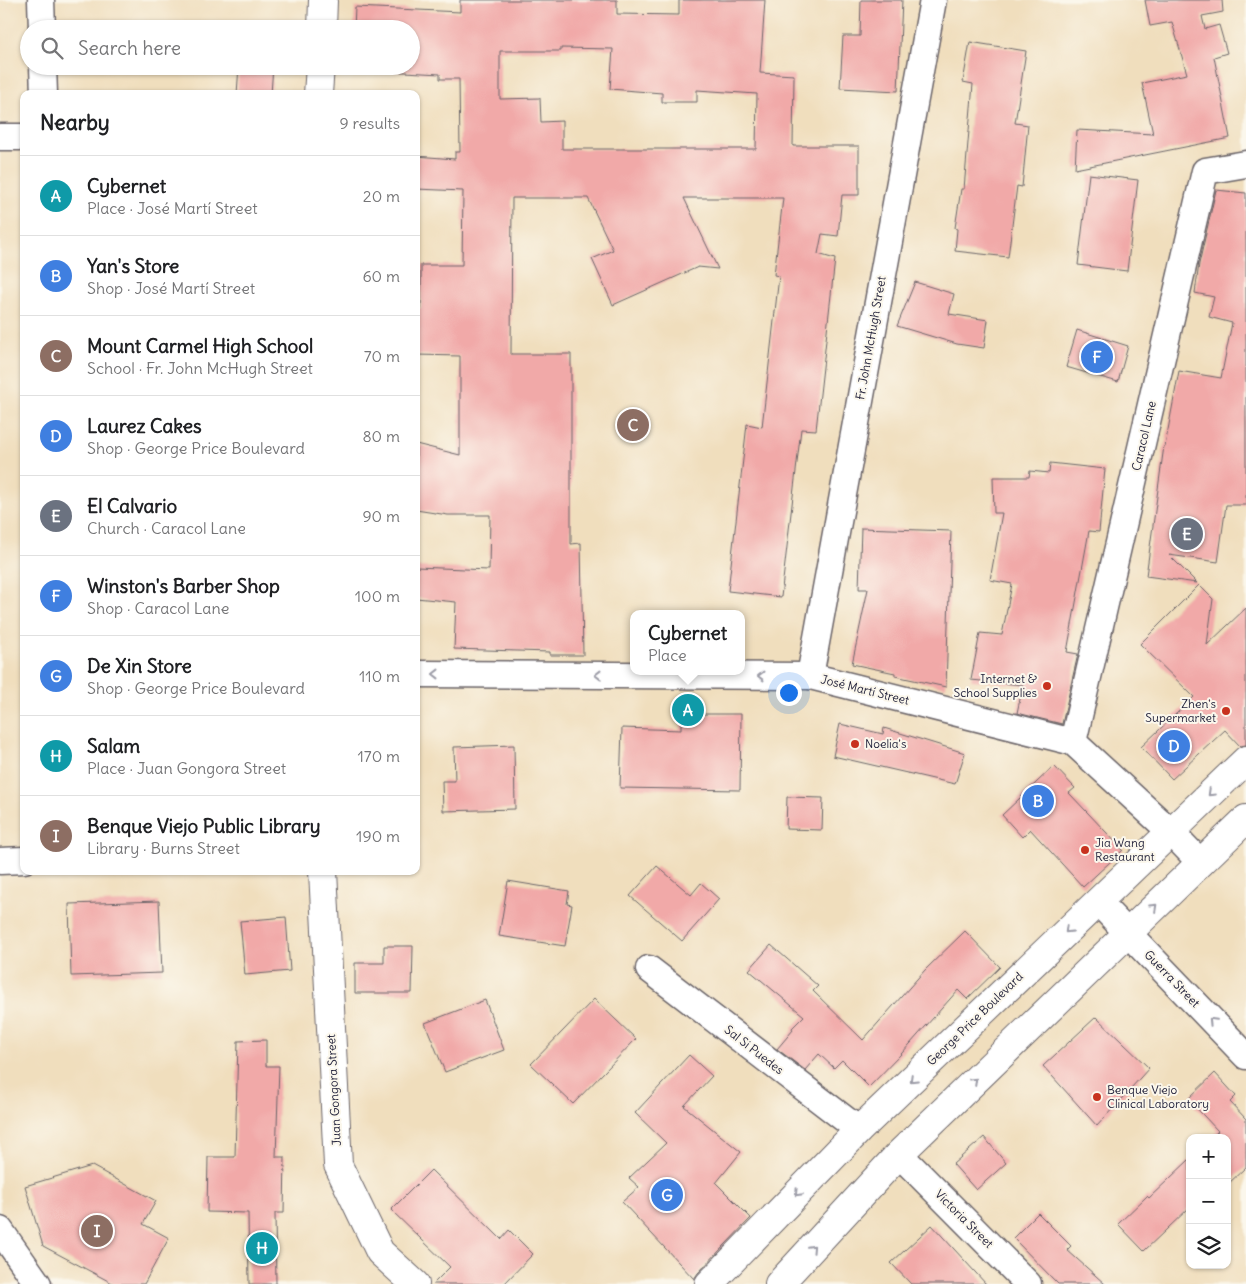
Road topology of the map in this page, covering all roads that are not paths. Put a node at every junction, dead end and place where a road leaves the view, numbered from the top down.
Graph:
1 (41, 0) edge
2 (323, 0) edge
3 (933, 0) edge
4 (42, 20) edge
5 (322, 20) edge
6 (43, 75) edge
7 (319, 75) edge
8 (44, 90) edge
9 (318, 90) edge
10 (0, 137) edge
11 (20, 137) edge
12 (1246, 164) edge
13 (420, 674) edge
14 (810, 676) junction
15 (1073, 742) junction
16 (1246, 760) edge
17 (1246, 819) edge
18 (1171, 832) junction
19 (0, 860) edge
20 (20, 860) edge
21 (1201, 862) junction
22 (323, 875) edge
23 (1098, 902) junction
24 (1127, 932) junction
25 (649, 969) dead end
26 (1246, 1056) edge
27 (858, 1130) junction
28 (899, 1154) junction
29 (0, 1230) edge
30 (38, 1284) edge
31 (415, 1284) edge
32 (709, 1284) edge
33 (779, 1284) edge
34 (1028, 1284) edge

1 - 4 street
2 - 5 main road
3 - 14 street, Fr. John McHugh Street
6 - 8 street
7 - 9 main road
10 - 11 street
12 - 15 street, Caracol Lane
14 -> 13 street, José Martí Street
14 - 15 street, José Martí Street
15 - 18 street, José Martí Street
16 -> 18 main road, George Price Boulevard
17 - 21 main road
18 - 21 street, José Martí Street
18 - 23 main road, George Price Boulevard
19 - 20 street
24 -> 21 main road
22 - 31 main road, Juan Gongora Street
23 - 24 street, Guerra Street
23 -> 27 main road, George Price Boulevard
26 -> 24 street, Guerra Street
28 -> 24 main road
25 - 27 street, Sal Si Puedes
27 -> 32 main road, George Price Boulevard
33 -> 28 main road
28 - 34 street, Victoria Street
29 - 30 street

